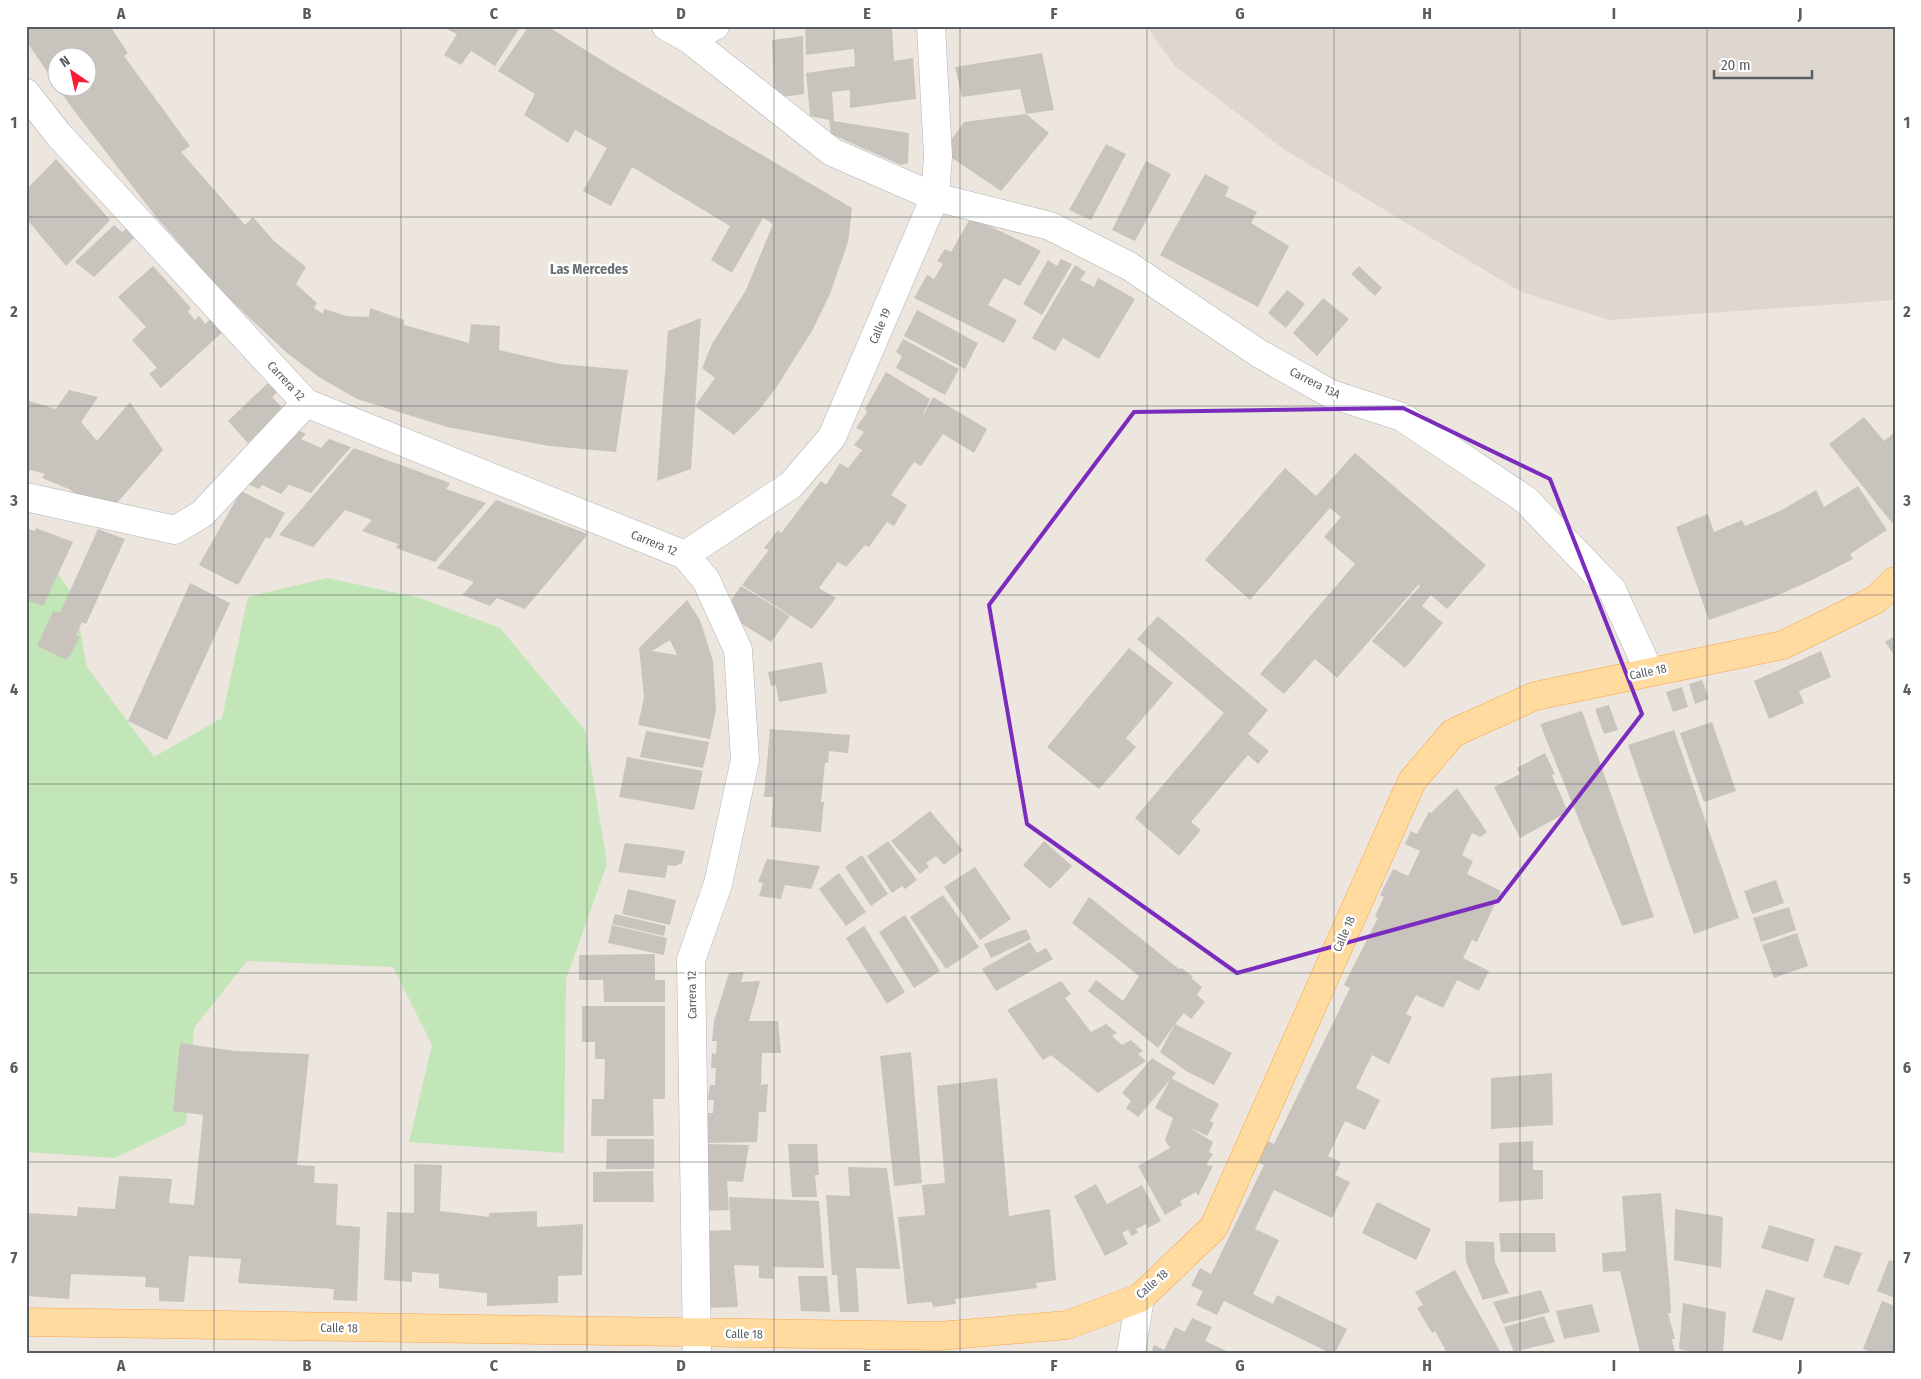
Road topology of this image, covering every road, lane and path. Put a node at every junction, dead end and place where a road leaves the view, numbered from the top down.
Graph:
1 (715, 26) edge
2 (931, 26) edge
3 (677, 32) edge
4 (26, 93) edge
5 (935, 197) junction
6 (306, 403) junction
7 (26, 497) edge
8 (685, 556) junction
9 (1895, 582) edge
10 (1649, 672) junction
11 (1140, 1298) junction
12 (26, 1322) edge
13 (697, 1343) edge
14 (1131, 1353) edge

1 - 3 street
2 - 5 street, Calle 19
3 - 5 street, Carrera 13A
4 - 6 street, Carrera 12
5 - 8 street, Calle 19
5 - 10 street, Carrera 13A
6 - 7 street
6 - 8 street, Carrera 12
8 - 13 street, Carrera 12
9 - 10 main road, Calle 18
10 - 11 main road, Calle 18
11 - 13 main road, Calle 18
11 - 14 street
12 - 13 main road, Calle 18

